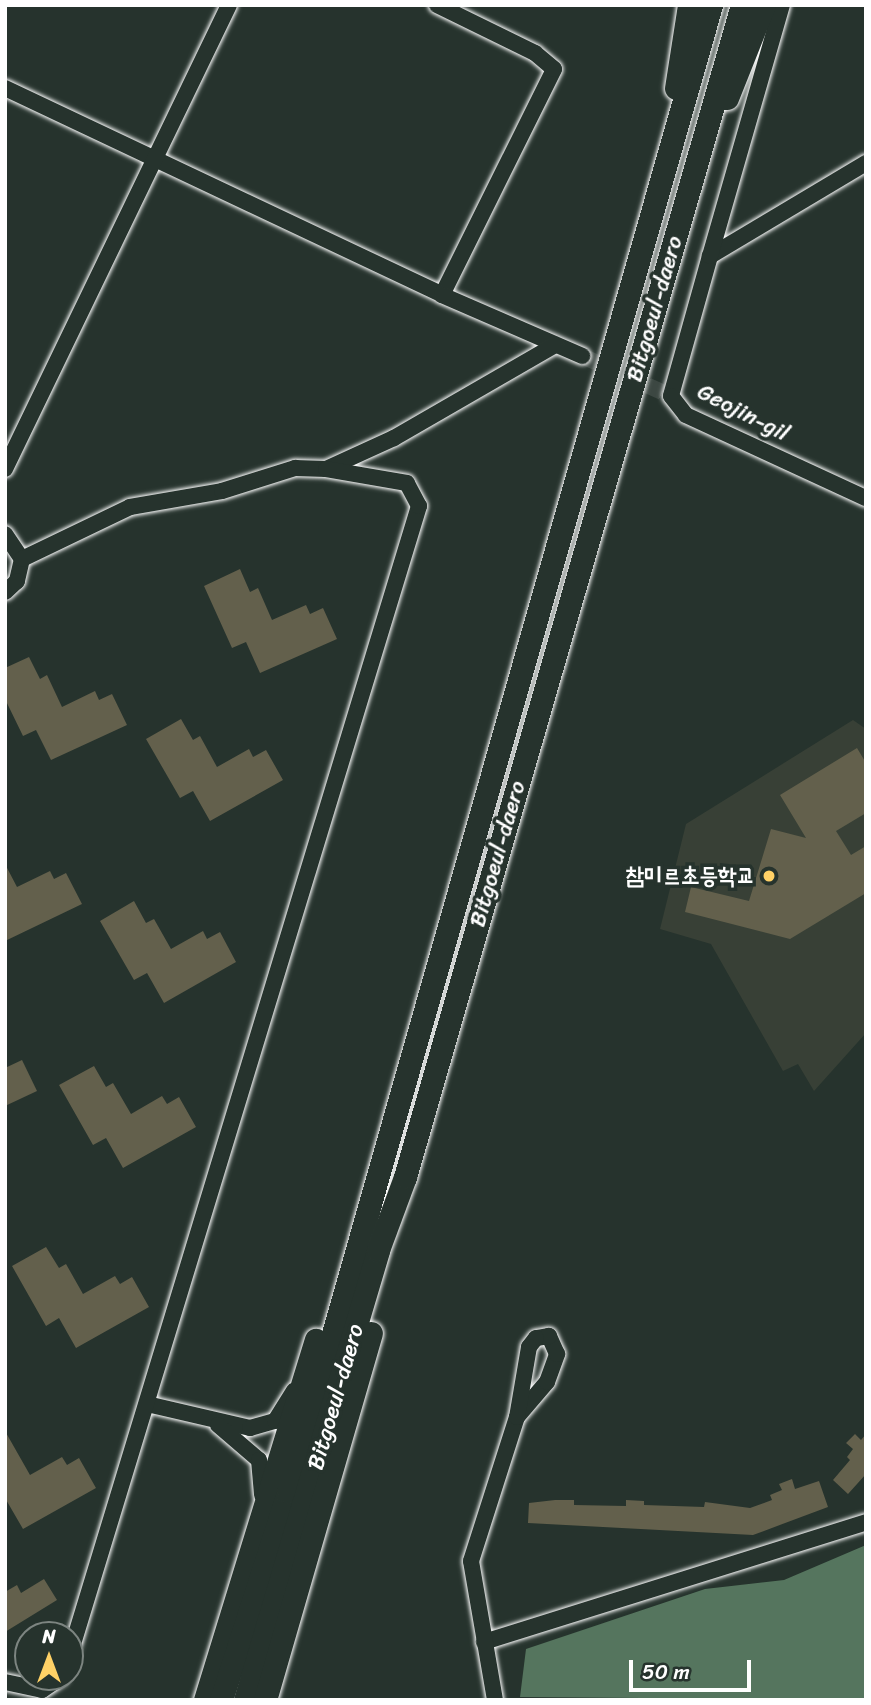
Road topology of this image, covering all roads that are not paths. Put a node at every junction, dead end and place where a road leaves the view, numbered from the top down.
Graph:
1 (229, 5) edge
2 (437, 5) edge
3 (689, 5) edge
4 (711, 5) edge
5 (742, 5) edge
6 (764, 5) edge
7 (782, 5) edge
8 (5, 88) edge
9 (668, 155) junction
10 (156, 159) junction
11 (698, 161) junction
12 (866, 163) edge
13 (710, 256) junction
14 (442, 295) junction
15 (555, 345) junction
16 (582, 356) tunnel mouth
17 (326, 468) junction
18 (5, 469) edge
19 (866, 498) edge
20 (5, 534) edge
21 (22, 559) junction
22 (5, 592) edge
23 (377, 1169) junction
24 (405, 1177) junction
25 (307, 1370) junction
26 (147, 1404) junction
27 (517, 1417) dead end
28 (216, 1423) junction
29 (866, 1522) edge
30 (257, 1532) junction
31 (80, 1621) edge
32 (484, 1642) junction
33 (205, 1700) edge
34 (221, 1700) edge
35 (245, 1700) edge
36 (265, 1700) edge
37 (495, 1700) edge

1 - 10 street
2 - 14 street
3 - 9 main road
4 - 9 main road, Bitgoeul-daero
5 - 11 main road, Bitgoeul-daero
6 - 11 main road
7 - 13 street
8 - 10 street
9 - 23 main road, Bitgoeul-daero
10 - 14 street
10 - 18 street
11 - 24 main road, Bitgoeul-daero
12 - 13 street
13 - 19 street, Geojin-gil
14 - 15 street
15 - 16 street
15 - 17 street
17 - 21 street
17 - 26 street
20 - 21 street
21 - 22 street
23 - 25 main road
23 - 34 main road, Bitgoeul-daero
24 - 35 main road, Bitgoeul-daero
24 - 36 main road
25 - 28 street
25 - 30 main road
26 - 28 street
26 - 31 street
27 - 32 street
28 - 30 street
29 - 32 street
30 - 33 main road
32 - 37 street

